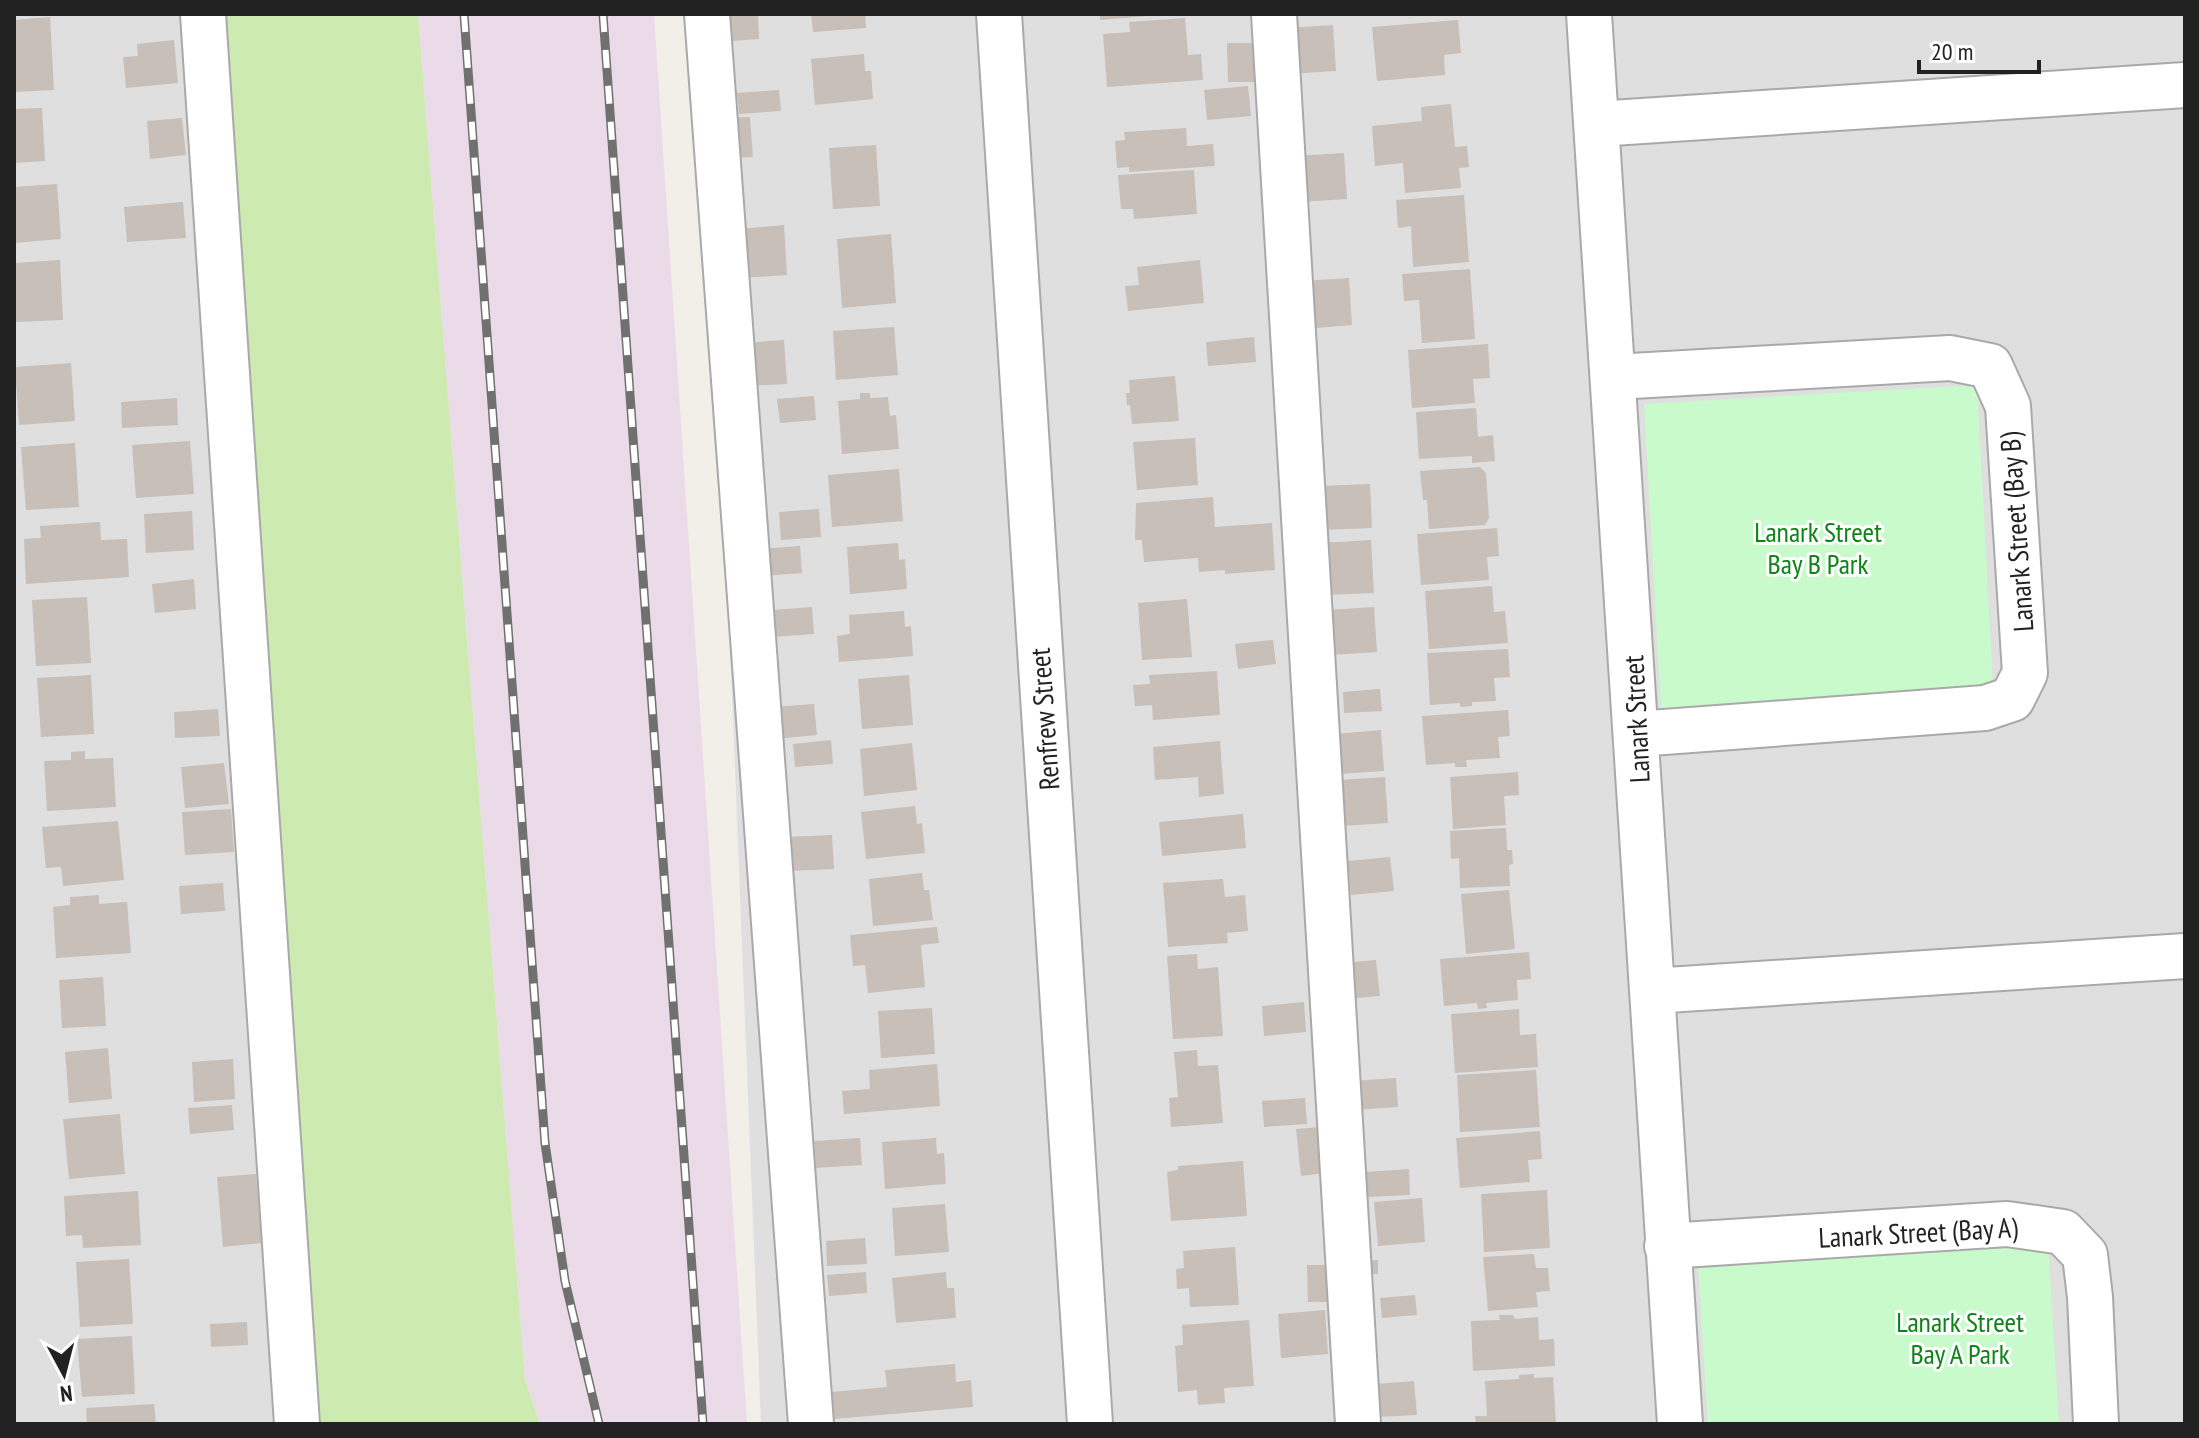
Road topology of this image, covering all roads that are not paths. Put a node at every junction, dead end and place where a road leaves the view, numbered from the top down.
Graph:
1 (203, 14) edge
2 (707, 14) edge
3 (999, 14) edge
4 (1274, 14) edge
5 (1589, 14) edge
6 (2185, 85) edge
7 (1597, 124) junction
8 (1614, 377) junction
9 (1637, 734) junction
10 (2185, 956) edge
11 (1652, 991) junction
12 (1667, 1246) junction
13 (297, 1424) edge
14 (811, 1424) edge
15 (1090, 1424) edge
16 (1358, 1424) edge
17 (1680, 1424) edge
18 (2096, 1424) edge

1 - 13 street
2 - 14 street
3 - 15 street, Renfrew Street
4 - 16 street
5 - 7 street, Lanark Street
6 - 7 street
7 - 8 street, Lanark Street
8 - 9 street, Lanark Street
8 - 9 street, Lanark Street (Bay B)
9 - 11 street, Lanark Street
10 - 11 street
11 - 12 street, Lanark Street
12 - 17 street, Lanark Street
12 - 18 street, Lanark Street (Bay A)

